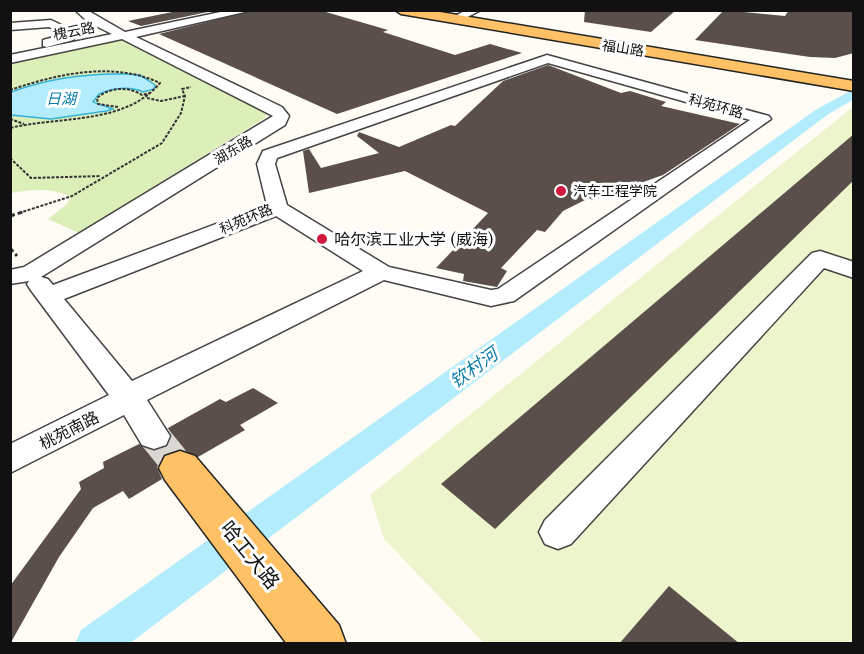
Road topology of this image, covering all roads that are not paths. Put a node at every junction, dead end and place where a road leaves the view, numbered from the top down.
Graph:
1 (80, 10) edge
2 (248, 10) edge
3 (401, 10) edge
4 (476, 10) edge
5 (454, 20) junction
6 (10, 27) edge
7 (124, 36) junction
8 (10, 50) edge
9 (10, 59) edge
10 (850, 85) edge
11 (278, 208) junction
12 (854, 271) edge
13 (381, 272) junction
14 (21, 275) edge
15 (48, 296) junction
16 (127, 398) junction
17 (167, 452) joint
18 (10, 460) edge
19 (558, 532) dead end
20 (309, 639) edge

1 - 7 street, 湖东路
2 - 7 street, 槐云路
3 - 5 main road, 福山路
4 - 5 street
5 - 10 main road, 福山路
6 - 8 street
7 - 9 street, 槐云路
7 - 14 street, 湖东路
11 - 13 street
11 - 13 street, 科苑环路
11 - 15 street, 科苑环路
12 - 19 street
13 - 16 street
14 - 15 street, 哈工大路
15 - 16 street, 哈工大路
16 - 17 street, 哈工大路
16 - 18 street, 桃苑南路
17 - 20 main road, 哈工大路

